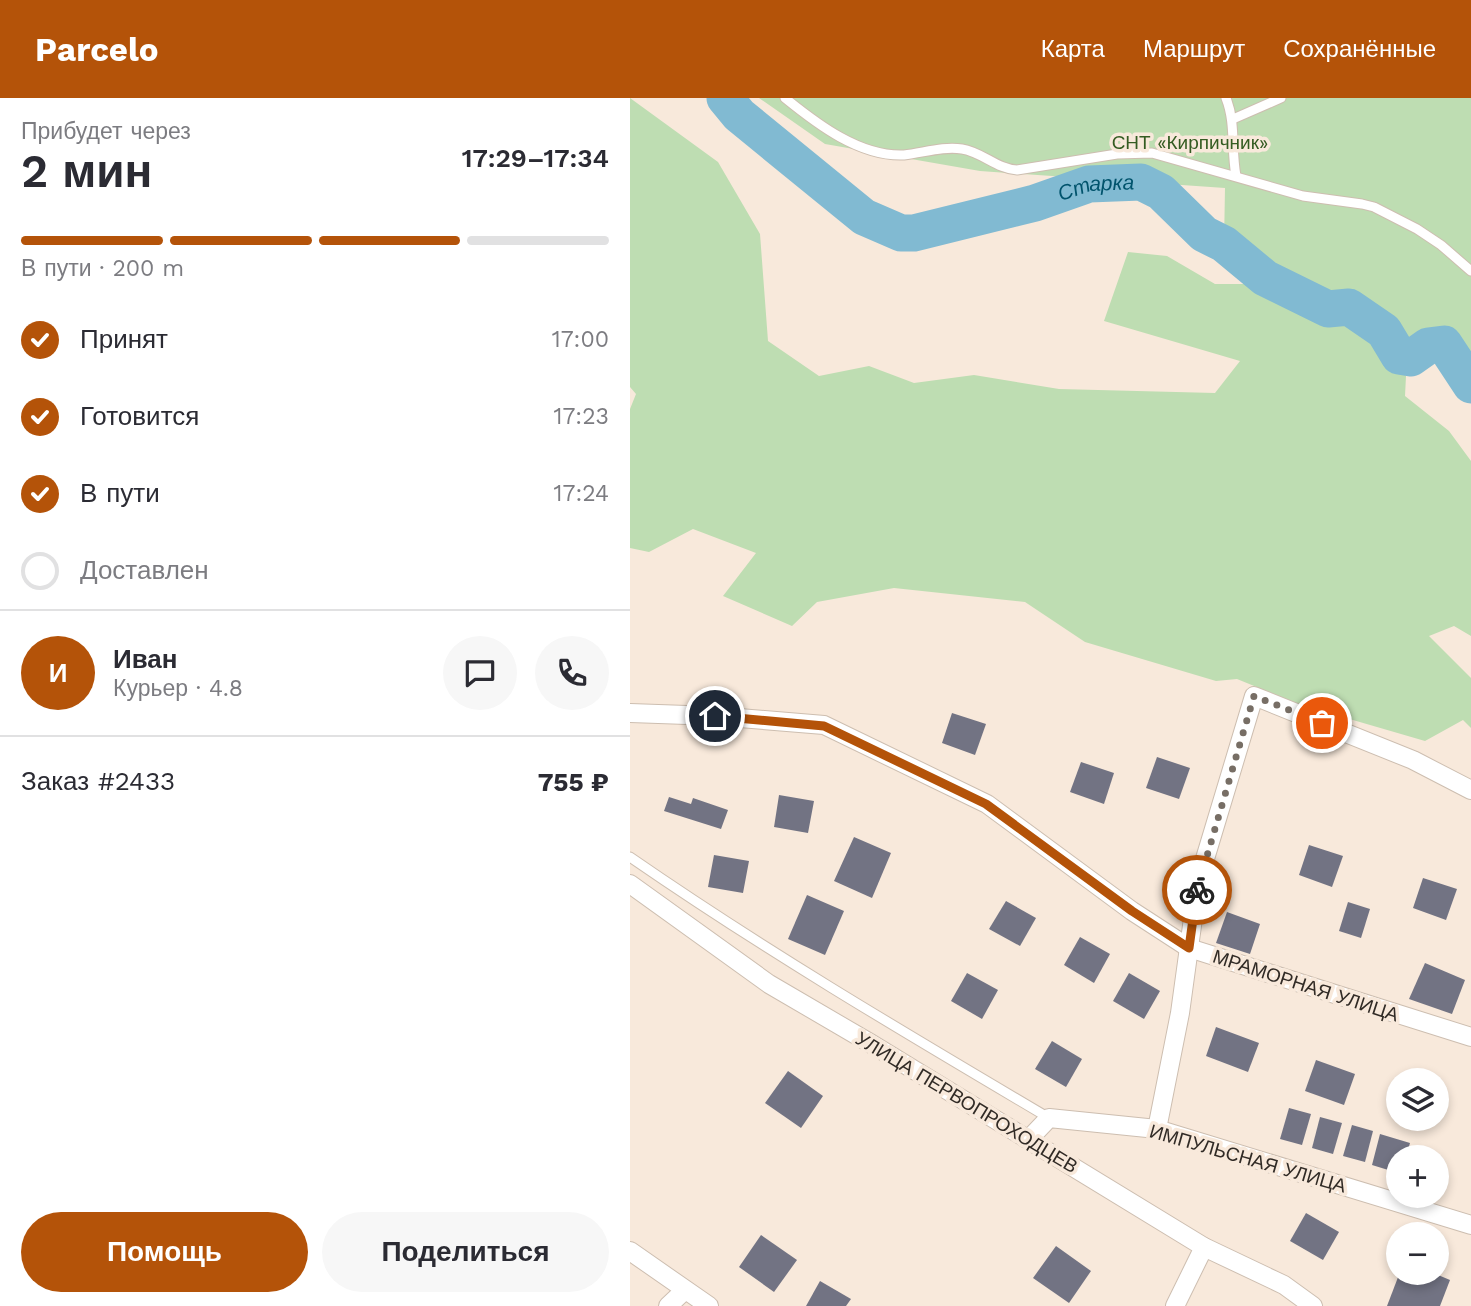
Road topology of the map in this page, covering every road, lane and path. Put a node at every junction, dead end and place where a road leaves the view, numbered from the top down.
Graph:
1 (785, 98) edge
2 (1226, 98) edge
3 (1281, 98) edge
4 (1233, 119) junction
5 (1236, 176) junction
6 (1471, 271) edge
7 (630, 713) edge
8 (1471, 790) edge
9 (630, 857) edge
10 (630, 884) edge
11 (1189, 948) junction
12 (1471, 1037) edge
13 (1049, 1118) junction
14 (1157, 1129) junction
15 (1029, 1139) junction
16 (1471, 1225) edge
17 (1204, 1247) junction
18 (630, 1251) edge
19 (685, 1290) junction
20 (668, 1306) edge
21 (709, 1306) edge
22 (1175, 1306) edge
23 (1313, 1306) edge

1 - 5 lane
2 - 4 lane
3 - 4 lane
4 - 5 lane
5 - 6 lane
7 - 11 street, МРАМОРНАЯ УЛИЦА
8 - 11 street
9 - 13 lane
10 - 15 street, УЛИЦА ПЕРВОПРОХОДЦЕВ
11 - 12 street, МРАМОРНАЯ УЛИЦА
11 - 14 street
13 - 14 street, ИМПУЛЬСНАЯ УЛИЦА
13 - 15 street
14 - 16 street, ИМПУЛЬСНАЯ УЛИЦА
15 - 17 street, УЛИЦА ПЕРВОПРОХОДЦЕВ
17 - 22 street
17 - 23 street, УЛИЦА ПЕРВОПРОХОДЦЕВ
18 - 19 street
19 - 20 street
19 - 21 street

